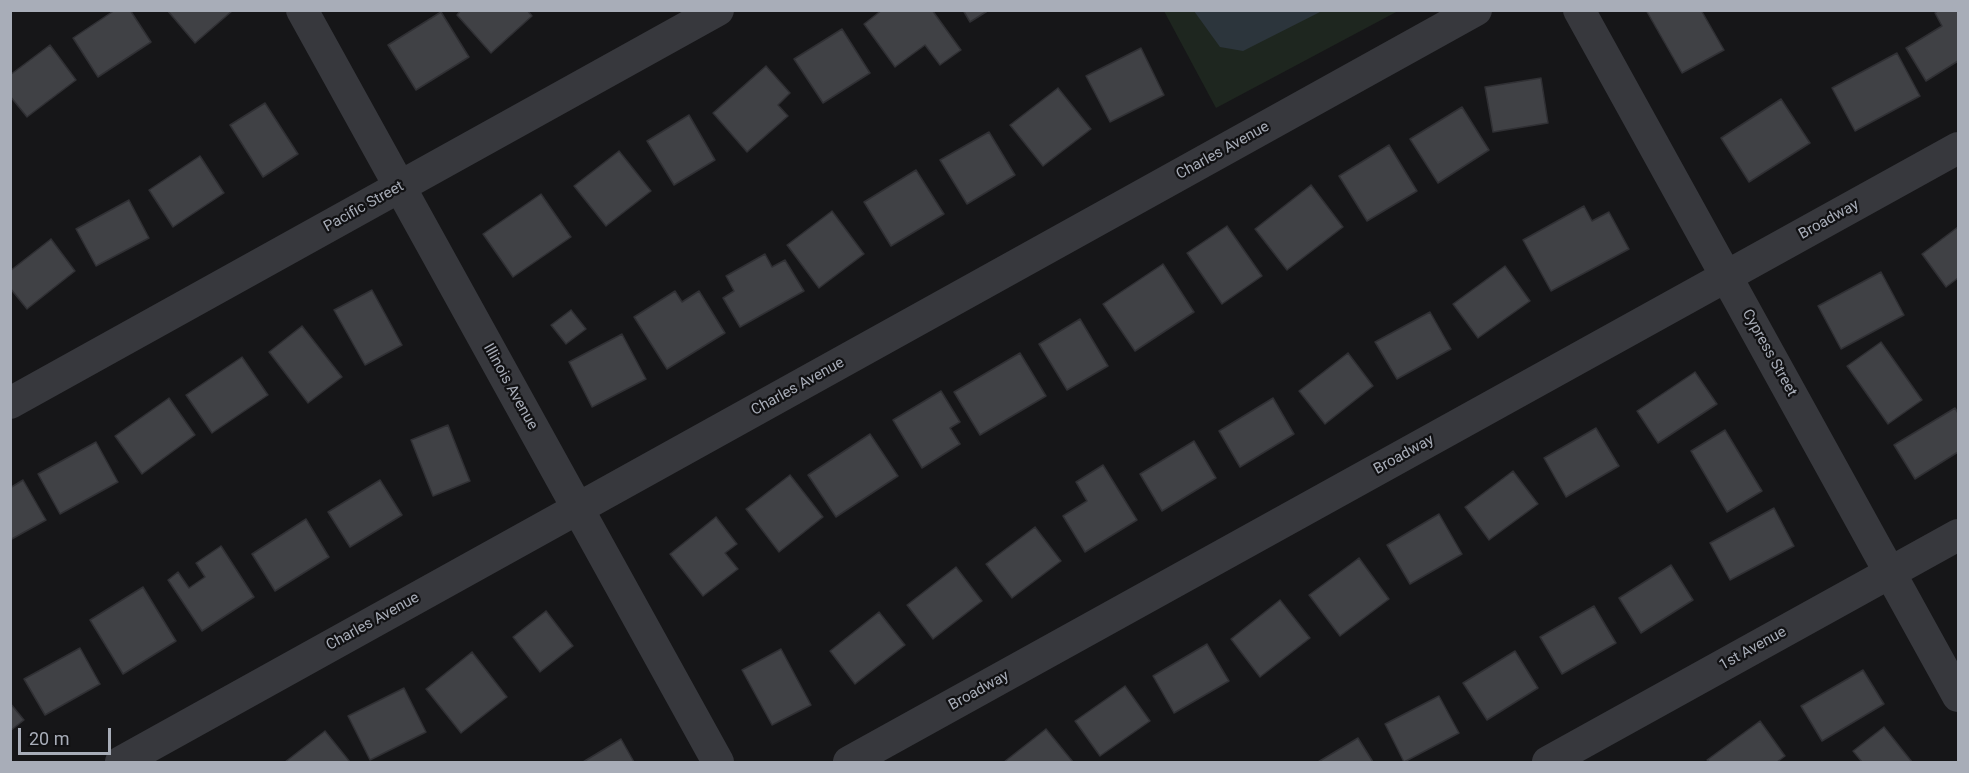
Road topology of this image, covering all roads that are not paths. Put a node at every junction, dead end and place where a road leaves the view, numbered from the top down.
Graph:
1 (302, 10) edge
2 (718, 10) edge
3 (1476, 10) edge
4 (1579, 10) edge
5 (1959, 148) edge
6 (400, 187) junction
7 (1726, 277) junction
8 (10, 403) edge
9 (578, 509) junction
10 (1959, 535) edge
11 (1890, 573) junction
12 (1959, 696) edge
13 (121, 762) edge
14 (718, 762) edge
15 (849, 762) edge
16 (1548, 762) edge

1 - 6 street, Illinois Avenue
2 - 6 street, Pacific Street
3 - 9 street, Charles Avenue
4 - 7 street, Cypress Street
5 - 7 street, Broadway
6 - 8 street, Pacific Street
6 - 9 street, Illinois Avenue
7 - 11 street, Cypress Street
7 - 15 street, Broadway
9 - 13 street, Charles Avenue
9 - 14 street, Illinois Avenue
10 - 11 street, 1st Avenue
11 - 12 street, Cypress Street
11 - 16 street, 1st Avenue

